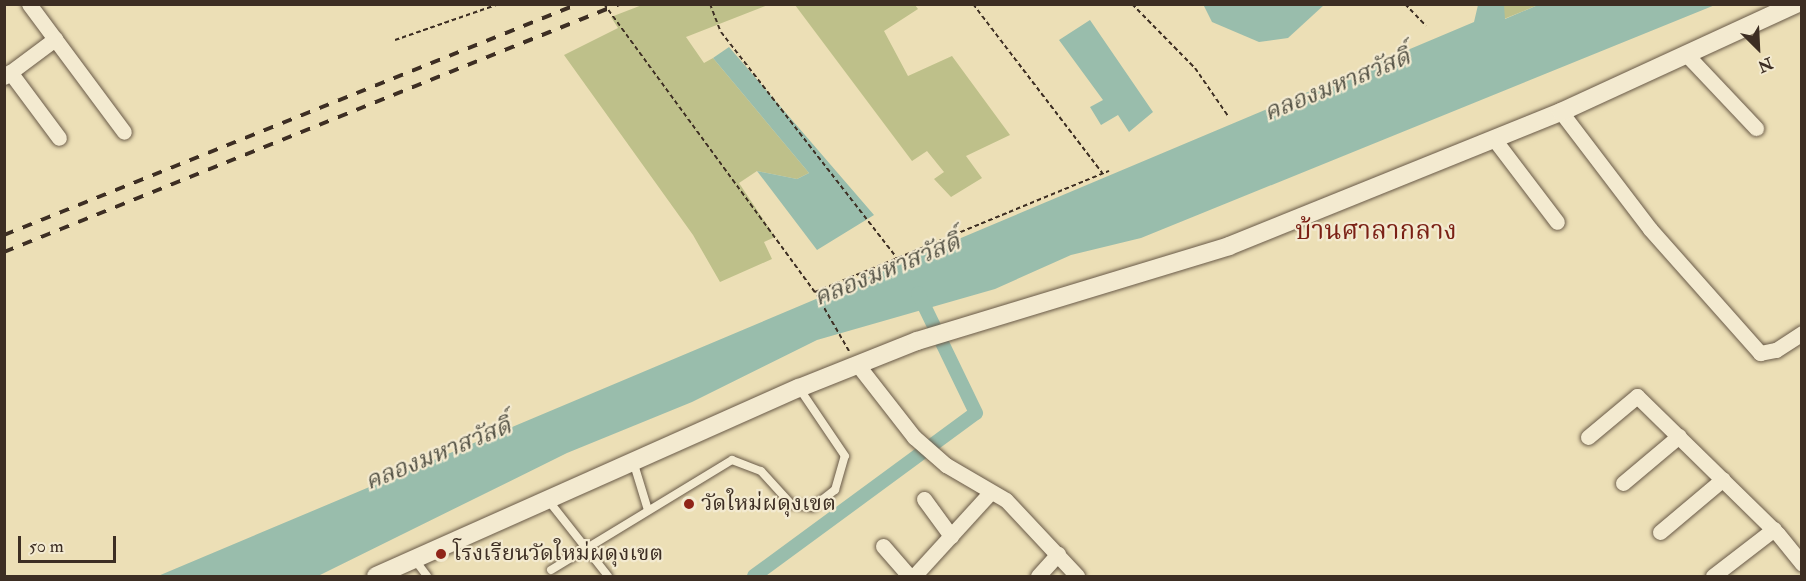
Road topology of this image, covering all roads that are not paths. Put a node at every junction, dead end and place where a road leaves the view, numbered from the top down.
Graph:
1 (29, 4) edge
2 (1796, 4) edge
3 (55, 39) junction
4 (1686, 54) junction
5 (7, 74) edge
6 (1561, 112) junction
7 (1756, 128) dead end
8 (124, 132) dead end
9 (59, 138) dead end
10 (1494, 139) junction
11 (1557, 222) dead end
12 (1802, 333) edge
13 (857, 364) junction
14 (799, 388) junction
15 (1678, 436) junction
16 (1588, 437) dead end
17 (632, 460) junction
18 (1723, 479) junction
19 (1623, 483) dead end
20 (989, 494) junction
21 (547, 499) junction
22 (924, 499) dead end
23 (648, 510) junction
24 (1774, 529) junction
25 (1660, 532) dead end
26 (951, 536) junction
27 (883, 546) dead end
28 (586, 548) junction
29 (1058, 554) junction
30 (414, 559) junction
31 (1802, 564) edge
32 (551, 570) dead end
33 (377, 576) edge
34 (427, 576) edge
35 (608, 576) edge
36 (1038, 576) edge
37 (1077, 576) edge
38 (1713, 576) edge

1 - 3 street
2 - 4 street
3 - 5 street
3 - 8 street
4 - 6 street
4 - 7 street
5 - 9 street
6 - 10 street
6 - 12 street
10 - 11 street
10 - 13 street
13 - 14 street
13 - 20 street
14 - 17 street
14 - 23 lane
15 - 16 street
15 - 18 street
15 - 19 street
17 - 21 street
17 - 23 lane
18 - 24 street
18 - 25 street
20 - 26 street
20 - 29 street
21 - 28 lane
21 - 30 street
22 - 26 street
23 - 28 lane
24 - 31 street
24 - 38 street
26 - 27 street
28 - 32 lane
28 - 35 lane
29 - 36 street
29 - 37 street
30 - 33 street
30 - 34 lane

